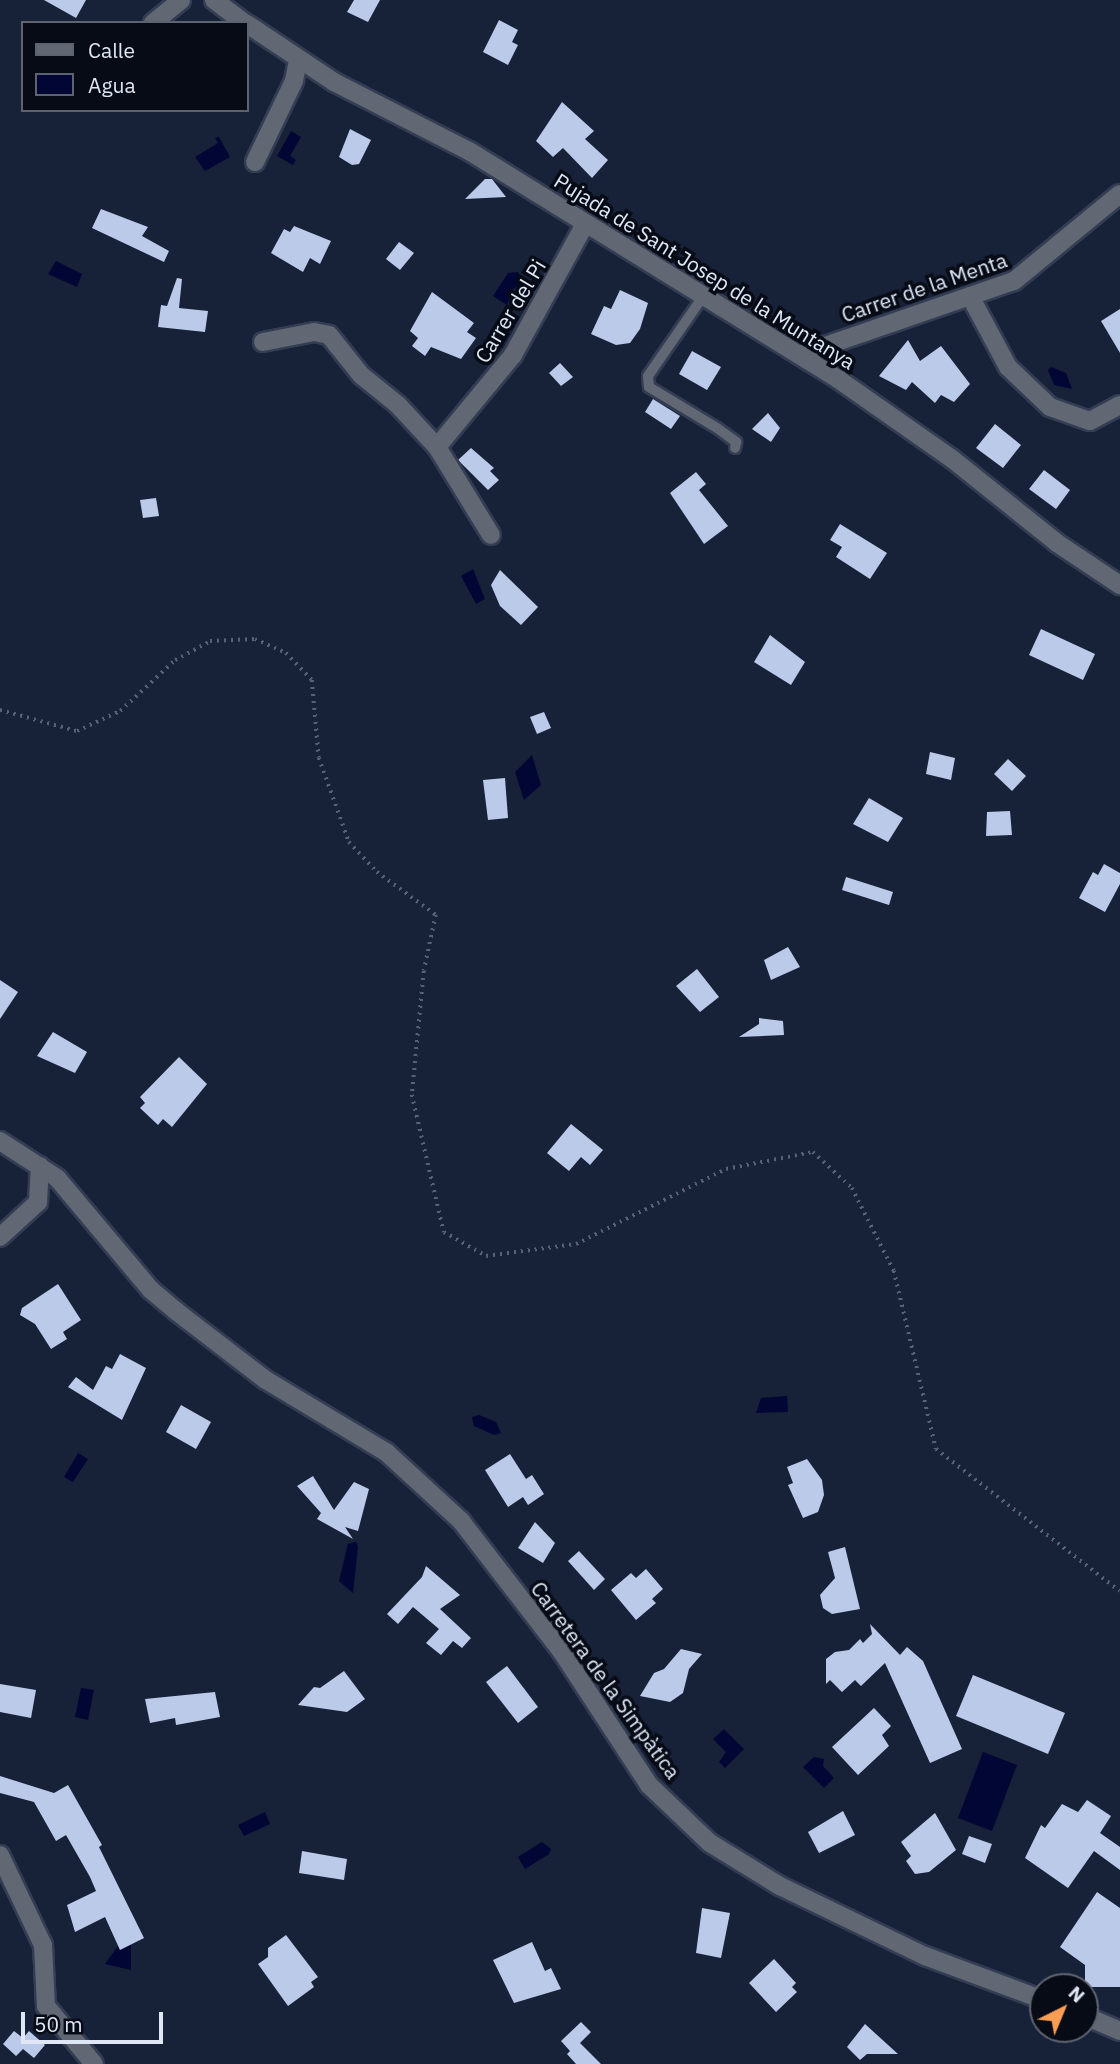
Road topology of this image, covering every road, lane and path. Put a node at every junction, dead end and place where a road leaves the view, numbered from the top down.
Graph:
1 (181, 0) edge
2 (214, 0) edge
3 (155, 21) edge
4 (243, 21) edge
5 (248, 24) edge
6 (298, 60) junction
7 (255, 162) dead end
8 (1120, 194) edge
9 (585, 224) junction
10 (970, 296) junction
11 (702, 298) junction
12 (263, 342) dead end
13 (799, 355) junction
14 (1120, 405) edge
15 (437, 447) junction
16 (736, 448) dead end
17 (491, 535) dead end
18 (1120, 584) edge
19 (0, 710) edge
20 (0, 1141) edge
21 (40, 1166) junction
22 (0, 1237) edge
23 (1120, 1591) edge
24 (0, 1854) edge
25 (1029, 1995) edge
26 (1099, 2022) edge
27 (1120, 2031) edge
28 (94, 2064) edge

1 - 3 street
2 - 4 street, Pujada de Sant Josep de la Muntanya
5 - 6 street, Pujada de Sant Josep de la Muntanya
6 - 7 street
6 - 9 street, Pujada de Sant Josep de la Muntanya
8 - 10 street, Carrer de la Menta
9 - 11 street, Pujada de Sant Josep de la Muntanya
9 - 15 street, Carrer del Pi
10 - 13 street, Carrer de la Menta
10 - 14 street
11 - 13 street, Pujada de Sant Josep de la Muntanya
11 - 16 lane
12 - 15 street
13 - 18 street, Pujada de Sant Josep de la Muntanya
15 - 17 street
19 - 23 path
20 - 21 street, Carretera de la Simpàtica
21 - 22 street
21 - 25 street, Carretera de la Simpàtica
24 - 28 street
26 - 27 street

